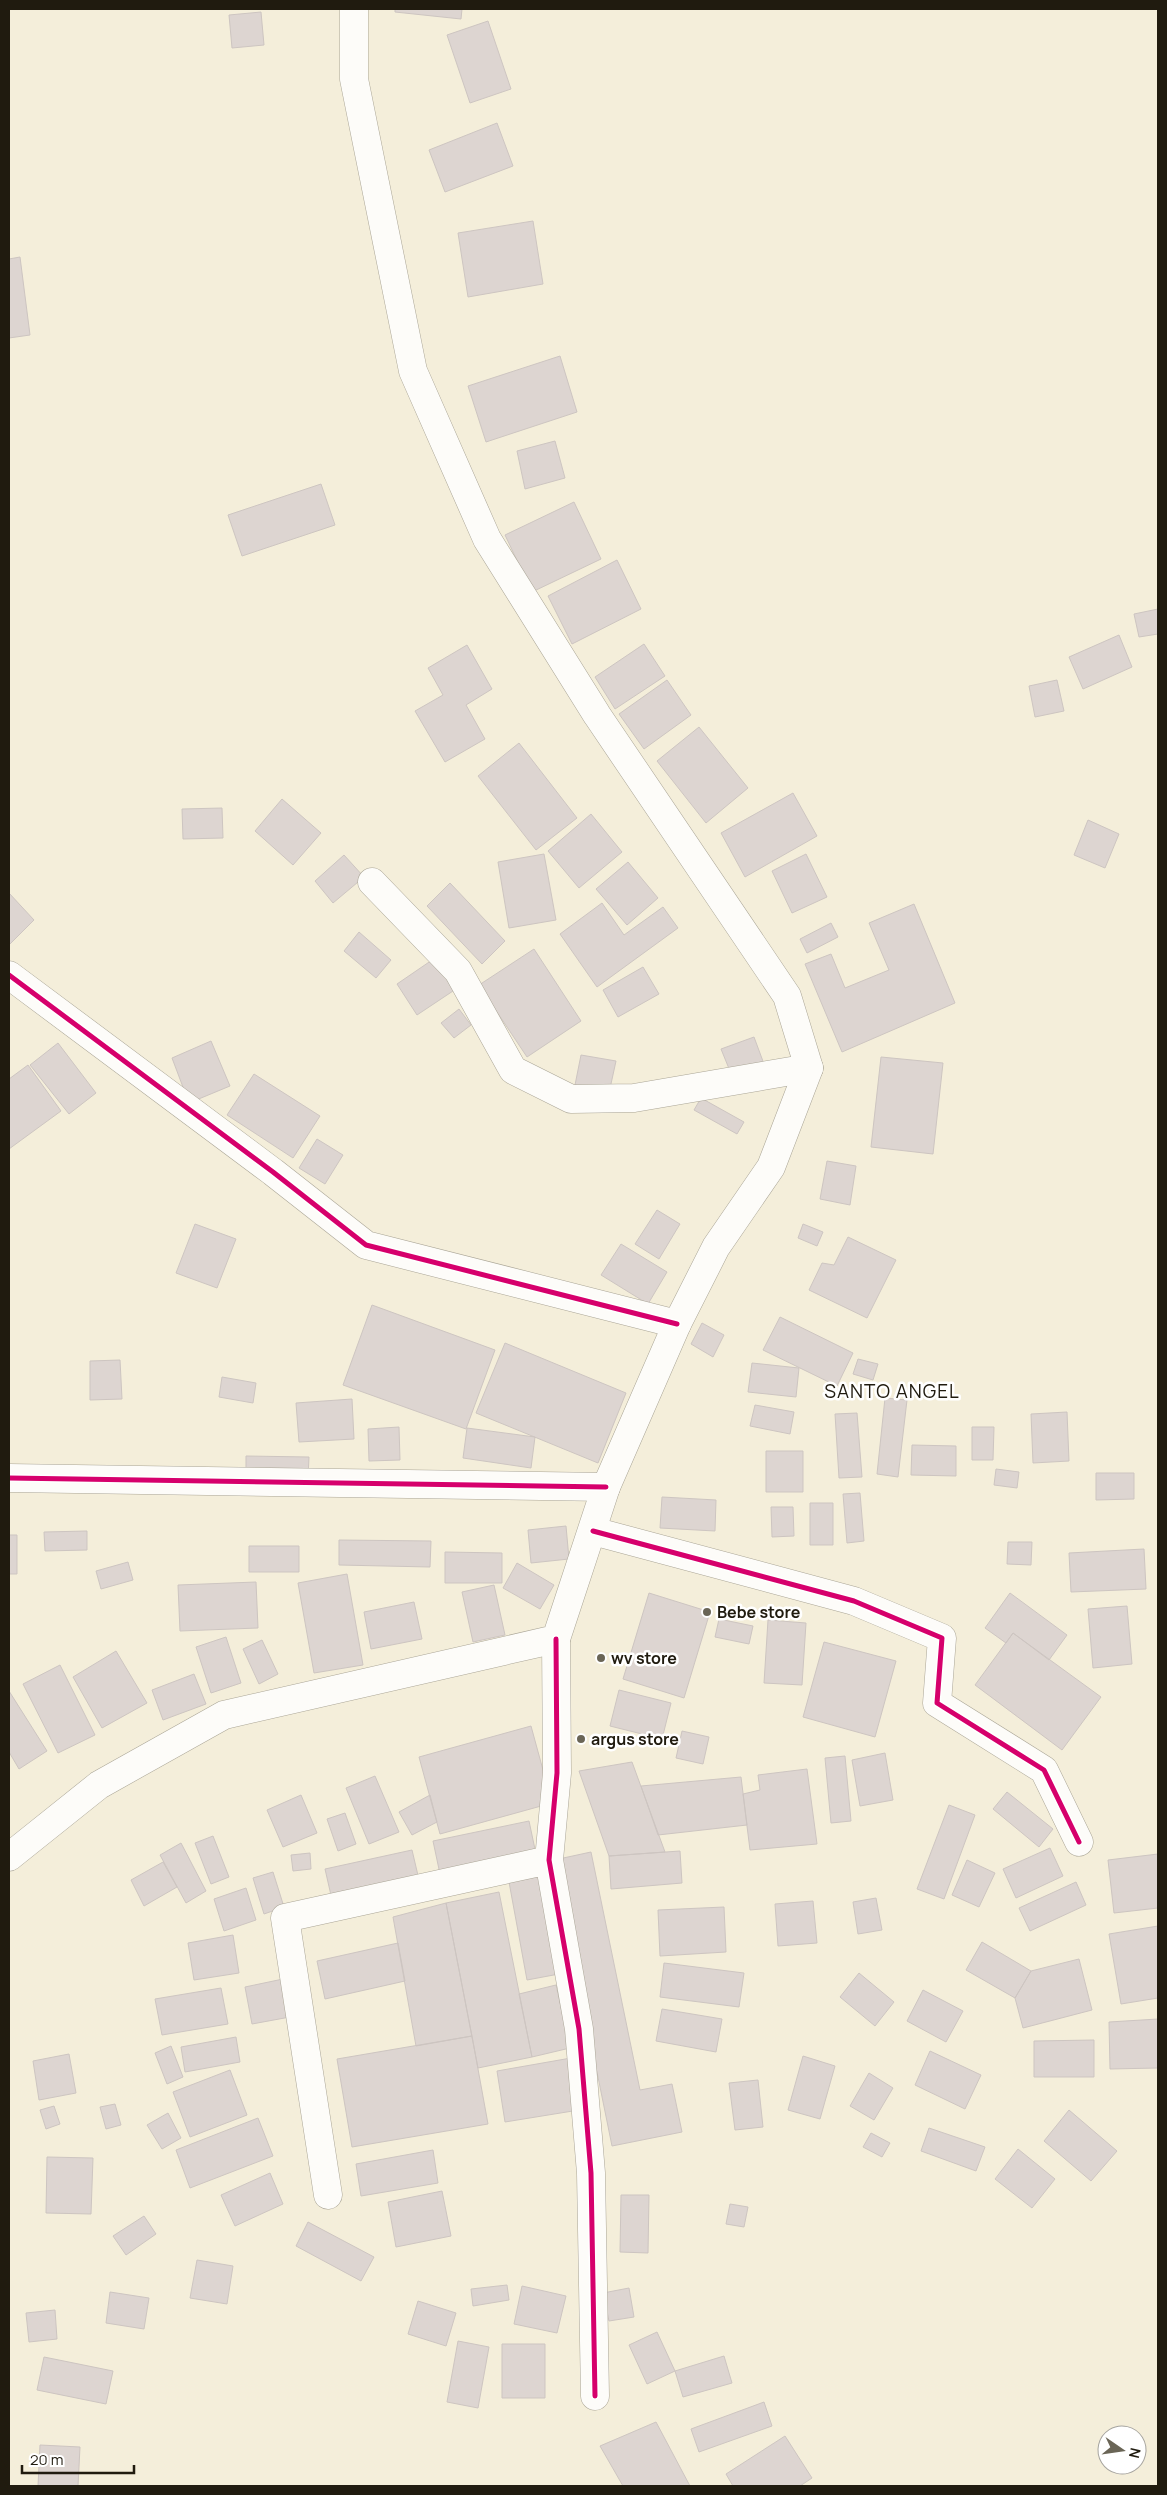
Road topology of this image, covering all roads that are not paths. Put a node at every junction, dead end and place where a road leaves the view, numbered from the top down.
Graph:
1 (354, 9) edge
2 (372, 882) dead end
3 (9, 975) edge
4 (809, 1068) junction
5 (678, 1324) junction
6 (9, 1478) edge
7 (606, 1487) junction
8 (593, 1531) junction
9 (556, 1638) junction
10 (1079, 1842) dead end
11 (9, 1857) edge
12 (549, 1860) junction
13 (328, 2195) dead end
14 (595, 2396) dead end

1 - 4 street
2 - 4 street
3 - 5 street
4 - 5 street
5 - 7 street
6 - 7 street
7 - 8 street
8 - 9 street
8 - 10 street
9 - 11 street
9 - 12 street
12 - 13 street
12 - 14 street

